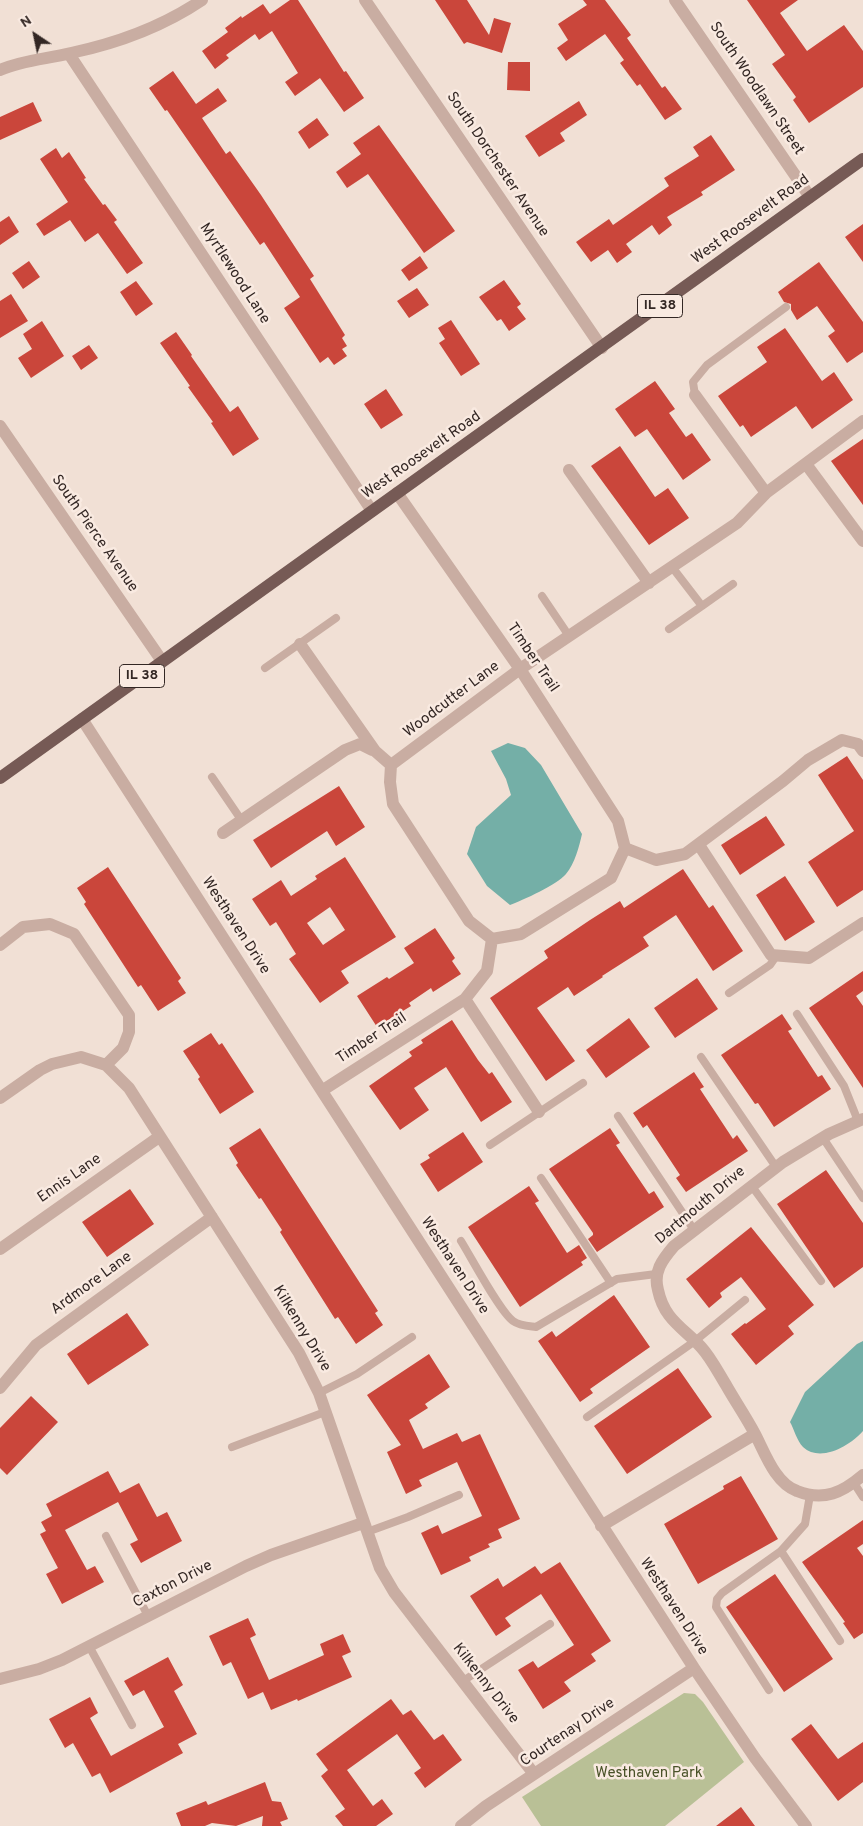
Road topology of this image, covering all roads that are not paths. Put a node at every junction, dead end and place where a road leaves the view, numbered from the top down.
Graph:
1 (202, 0) edge
2 (365, 0) edge
3 (675, 0) edge
4 (69, 54) junction
5 (0, 70) edge
6 (863, 159) edge
7 (810, 197) junction
8 (786, 307) dead end
9 (602, 348) junction
10 (695, 395) joint
11 (863, 422) edge
12 (0, 426) edge
13 (806, 464) junction
14 (569, 470) dead end
15 (397, 493) junction
16 (766, 493) junction
17 (372, 511) junction
18 (863, 542) edge
19 (672, 567) junction
20 (649, 582) junction
21 (733, 584) dead end
22 (542, 596) dead end
23 (702, 606) junction
24 (336, 618) dead end
25 (669, 629) dead end
26 (569, 636) junction
27 (300, 644) junction
28 (162, 661) junction
29 (264, 668) dead end
30 (520, 669) junction
31 (82, 719) junction
32 (375, 751) junction
33 (863, 751) edge
34 (391, 765) junction
35 (212, 777) dead end
36 (0, 778) edge
37 (242, 820) junction
38 (223, 833) dead end
39 (699, 845) junction
40 (625, 848) junction
41 (863, 923) edge
42 (492, 939) junction
43 (0, 945) edge
44 (777, 955) junction
45 (729, 993) dead end
46 (465, 999) junction
47 (797, 1014) dead end
48 (701, 1057) dead end
49 (106, 1065) junction
50 (583, 1083) dead end
51 (323, 1090) junction
52 (0, 1098) edge
53 (538, 1112) junction
54 (618, 1116) dead end
55 (861, 1120) edge
56 (159, 1137) junction
57 (823, 1138) junction
58 (490, 1145) dead end
59 (776, 1167) junction
60 (541, 1178) dead end
61 (751, 1185) junction
62 (863, 1198) edge
63 (212, 1217) junction
64 (694, 1230) junction
65 (461, 1241) dead end
66 (0, 1249) edge
67 (656, 1274) junction
68 (821, 1281) dead end
69 (611, 1283) junction
70 (745, 1300) dead end
71 (412, 1337) dead end
72 (695, 1341) junction
73 (0, 1388) edge
74 (318, 1393) junction
75 (325, 1412) junction
76 (587, 1417) dead end
77 (755, 1434) junction
78 (232, 1447) dead end
79 (858, 1479) edge
80 (459, 1495) dead end
81 (810, 1495) junction
82 (863, 1497) edge
83 (601, 1526) junction
84 (365, 1528) junction
85 (106, 1536) dead end
86 (781, 1551) junction
87 (148, 1616) junction
88 (550, 1624) dead end
89 (840, 1642) dead end
90 (89, 1646) junction
91 (694, 1668) junction
92 (0, 1679) edge
93 (463, 1681) junction
94 (769, 1690) dead end
95 (132, 1725) dead end
96 (534, 1774) junction
97 (461, 1826) edge
98 (806, 1826) edge

1 - 4 street
2 - 9 street, South Dorchester Avenue
3 - 7 street, South Woodlawn Street
4 - 5 street
4 - 17 street, Myrtlewood Lane
6 - 7 main road, West Roosevelt Road / IL 38
7 - 9 main road, West Roosevelt Road / IL 38
8 - 10 lane
9 - 15 main road, West Roosevelt Road / IL 38
10 - 16 street
11 - 13 street, Woodcutter Lane
12 - 28 street, South Pierce Avenue
13 - 16 street, Woodcutter Lane
13 - 18 street
14 - 20 street
15 - 17 main road, West Roosevelt Road / IL 38
15 - 30 street, Timber Trail
16 - 19 street, Woodcutter Lane
17 - 28 main road, West Roosevelt Road / IL 38
19 - 20 street, Woodcutter Lane
19 - 23 lane
20 - 26 street, Woodcutter Lane
21 - 23 lane
22 - 26 lane
23 - 25 lane
24 - 27 lane
26 - 30 street, Woodcutter Lane
27 - 29 lane
27 - 32 street
28 - 31 main road, West Roosevelt Road / IL 38
30 - 34 street, Woodcutter Lane
30 - 40 street, Timber Trail
31 - 36 main road, West Roosevelt Road / IL 38
31 - 51 street, Westhaven Drive
32 - 34 street
32 - 37 street
33 - 39 street
34 - 42 street
35 - 37 lane
37 - 38 street
39 - 40 street
39 - 44 street
40 - 42 street
41 - 44 street
42 - 46 street, Timber Trail
43 - 49 street
44 - 45 lane
46 - 51 street, Timber Trail
46 - 53 street
47 - 55 lane
48 - 59 lane
49 - 52 street, Kilkenny Drive
49 - 56 street, Kilkenny Drive
50 - 53 lane
51 - 83 street, Westhaven Drive
53 - 58 lane
54 - 64 lane
55 - 57 street, Dartmouth Drive
56 - 63 street, Kilkenny Drive
56 - 66 street, Ennis Lane
57 - 59 street, Dartmouth Drive
57 - 62 lane
59 - 61 street, Dartmouth Drive
60 - 69 lane
61 - 64 street, Dartmouth Drive
61 - 68 lane
63 - 73 street, Ardmore Lane
63 - 74 street, Kilkenny Drive
64 - 67 street, Dartmouth Drive
65 - 69 lane
67 - 69 lane
67 - 72 street
70 - 72 lane
71 - 74 lane
72 - 76 lane
72 - 77 street
74 - 75 street, Kilkenny Drive
75 - 78 lane
75 - 84 street, Kilkenny Drive
77 - 81 street
77 - 83 street
79 - 81 street
79 - 82 lane
80 - 84 lane
81 - 86 lane
83 - 91 street, Westhaven Drive
84 - 87 street, Caxton Drive
84 - 93 street, Kilkenny Drive
85 - 87 lane
86 - 89 lane
86 - 94 lane
87 - 90 street, Caxton Drive
88 - 93 lane
90 - 92 street, Caxton Drive
90 - 95 lane
91 - 96 street, Courtenay Drive
91 - 98 street, Westhaven Drive
93 - 96 street, Kilkenny Drive
96 - 97 street, Courtenay Drive

